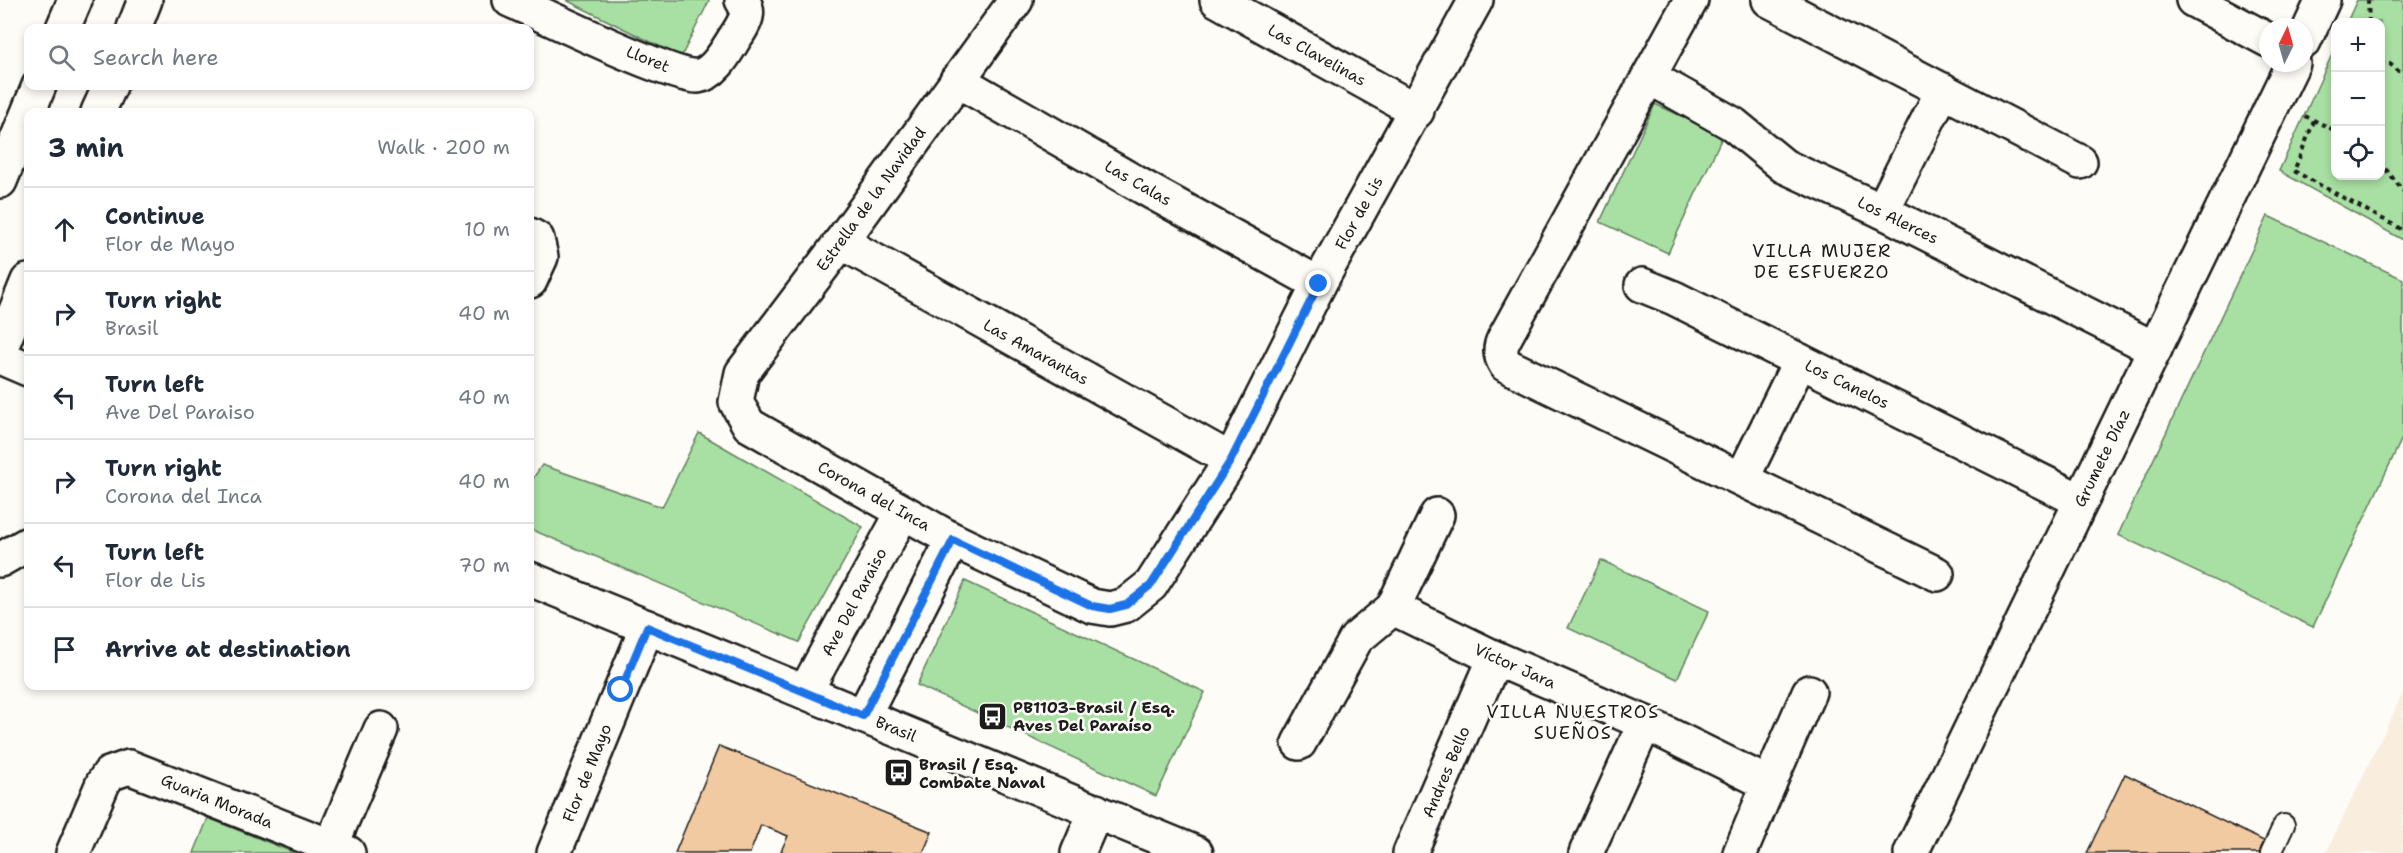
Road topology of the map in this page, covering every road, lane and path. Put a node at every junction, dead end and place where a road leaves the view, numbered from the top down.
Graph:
1 (75, 0) edge
2 (146, 0) edge
3 (510, 0) edge
4 (742, 0) edge
5 (1016, 0) edge
6 (1217, 0) edge
7 (1476, 0) edge
8 (1691, 0) edge
9 (1768, 0) edge
10 (2193, 0) edge
11 (2323, 0) edge
12 (2368, 0) edge
13 (2369, 18) edge
14 (2313, 22) edge
15 (65, 24) edge
16 (136, 24) edge
17 (2259, 35) edge
18 (2385, 64) edge
19 (2290, 72) edge
20 (2403, 75) edge
21 (1649, 77) junction
22 (957, 80) junction
23 (38, 90) edge
24 (108, 90) edge
25 (1942, 90) junction
26 (32, 108) edge
27 (100, 108) edge
28 (1417, 111) junction
29 (2314, 121) dead end
30 (23, 138) edge
31 (2080, 162) dead end
32 (2385, 168) edge
33 (0, 181) edge
34 (2403, 191) edge
35 (1882, 211) junction
36 (2403, 230) edge
37 (534, 237) edge
38 (842, 242) junction
39 (534, 272) edge
40 (1319, 284) junction
41 (1642, 285) dead end
42 (24, 291) edge
43 (2155, 349) junction
44 (0, 350) edge
45 (0, 357) edge
46 (1800, 361) junction
47 (24, 367) edge
48 (736, 402) joint
49 (1231, 460) junction
50 (1742, 479) junction
51 (2082, 501) junction
52 (903, 512) junction
53 (1437, 515) dead end
54 (953, 540) junction
55 (24, 546) edge
56 (0, 560) edge
57 (1937, 574) dead end
58 (534, 581) edge
59 (1126, 605) joint
60 (1393, 608) junction
61 (647, 627) junction
62 (1495, 658) junction
63 (805, 692) junction
64 (1809, 692) dead end
65 (863, 716) junction
66 (1645, 723) junction
67 (381, 729) dead end
68 (1299, 743) dead end
69 (1768, 784) junction
70 (1096, 811) junction
71 (2284, 825) dead end
72 (340, 850) edge
73 (73, 853) edge
74 (554, 853) edge
75 (1078, 853) edge
76 (1196, 853) edge
77 (1410, 853) edge
78 (1586, 853) edge
79 (1740, 853) edge
80 (1911, 853) edge
81 (2271, 853) edge

1 - 15 street
2 - 16 street
3 - 4 street, Lloret
5 - 22 street, Estrella de la Navidad
6 - 28 street, Las Clavelinas
7 - 28 street, Flor de Lis
8 - 21 street
9 - 25 street
10 - 17 street
11 - 14 street
12 - 13 path
18 - 20 path
19 - 43 street, Grumete Díaz
21 - 35 street, Los Alerces
21 - 50 street
22 - 38 street, Estrella de la Navidad
22 - 40 street, Las Calas
23 - 26 street
24 - 27 street
25 - 31 street
25 - 35 street
28 - 40 street, Flor de Lis
29 - 36 path
30 - 33 street
32 - 34 path
35 - 43 street, Los Alerces
37 - 39 street
38 - 48 street, Estrella de la Navidad
38 - 49 street, Las Amarantas
40 - 49 street, Flor de Lis
41 - 46 street, Los Canelos
42 - 44 street
43 - 51 street, Grumete Díaz
45 - 47 street
46 - 50 street
46 - 51 street, Los Canelos
48 - 52 street, Corona del Inca
49 - 59 street, Flor de Lis
50 - 57 street
51 - 80 street, Grumete Díaz
52 - 54 street, Corona del Inca
52 - 63 street, Ave Del Paraiso
53 - 60 street
54 - 59 street, Corona del Inca
54 - 65 street
55 - 56 street
58 - 61 street, Brasil
60 - 62 street, Víctor Jara
60 - 68 street
61 - 63 street, Brasil
61 - 74 street, Flor de Mayo
62 - 66 street, Víctor Jara
62 - 77 street, Andres Bello
63 - 65 street, Brasil
64 - 69 street
65 - 70 street, Brasil
66 - 69 street, Víctor Jara
66 - 78 street
67 - 72 street
69 - 79 street
70 - 75 street
70 - 76 street, Brasil
71 - 81 lane
72 - 73 street, Guaria Morada

